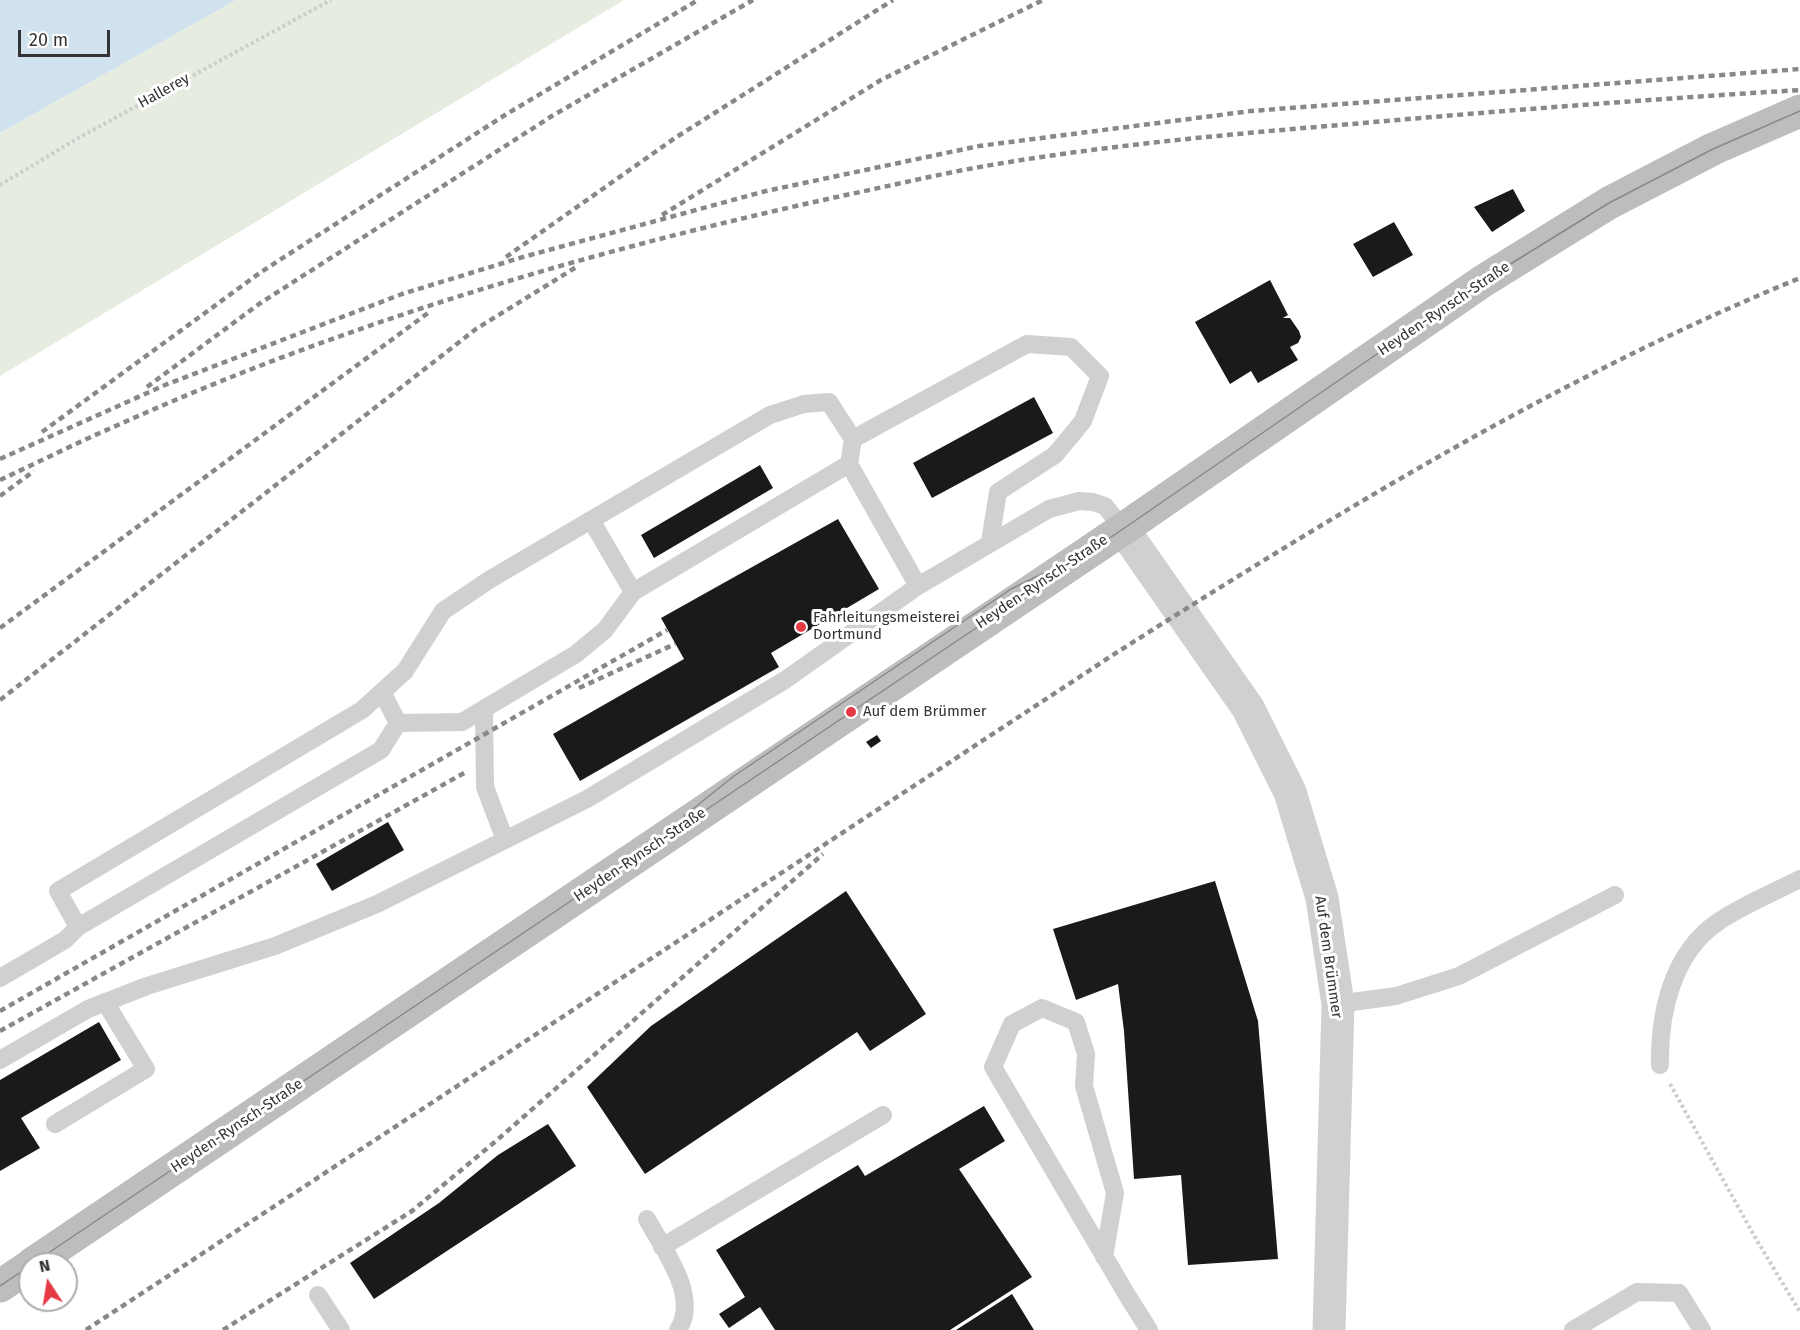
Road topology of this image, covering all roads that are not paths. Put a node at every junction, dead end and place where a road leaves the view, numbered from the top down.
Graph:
1 (1800, 111) edge
2 (853, 439) junction
3 (849, 464) junction
4 (591, 520) junction
5 (1122, 529) junction
6 (990, 542) junction
7 (918, 586) junction
8 (633, 592) junction
9 (382, 692) junction
10 (484, 709) junction
11 (398, 723) junction
12 (505, 840) junction
13 (1800, 879) edge
14 (1615, 895) dead end
15 (78, 927) junction
16 (0, 978) edge
17 (105, 1002) junction
18 (1338, 1005) junction
19 (0, 1060) edge
20 (1660, 1065) road end
21 (883, 1115) dead end
22 (55, 1124) dead end
23 (647, 1219) dead end
24 (662, 1247) junction
25 (50, 1252) edge
26 (1104, 1257) junction
27 (18, 1274) edge
28 (0, 1286) edge
29 (318, 1295) dead end
30 (341, 1330) edge
31 (678, 1330) edge
32 (1149, 1330) edge
33 (1329, 1330) edge
34 (1573, 1330) edge
35 (1702, 1330) edge

1 - 5 main road, Heyden-Rynsch-Straße
2 - 3 lane
2 - 4 lane
2 - 6 lane
3 - 7 lane
3 - 8 lane
4 - 8 lane
4 - 9 lane
5 - 6 lane
5 - 18 street, Auf dem Brümmer
5 - 25 main road, Heyden-Rynsch-Straße
6 - 7 lane
7 - 12 lane
8 - 10 lane
9 - 11 lane
9 - 15 lane
10 - 11 lane
10 - 12 lane
11 - 15 lane
12 - 17 lane
13 - 20 lane
14 - 18 lane
15 - 16 lane
17 - 19 lane
17 - 22 lane
18 - 33 street, Auf dem Brümmer
21 - 24 lane
23 - 24 lane
24 - 31 lane
26 - 26 lane
26 - 32 lane
27 - 28 main road, Heyden-Rynsch-Straße
29 - 30 lane
34 - 35 lane

